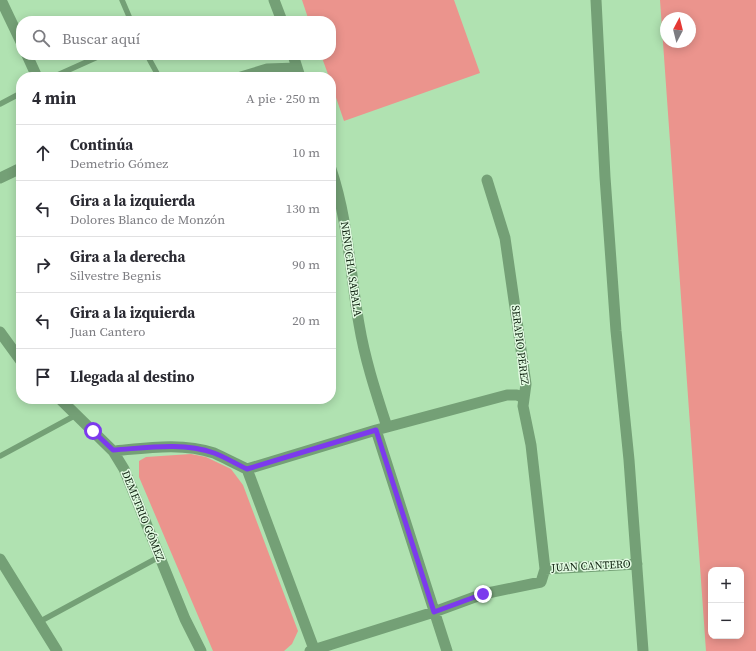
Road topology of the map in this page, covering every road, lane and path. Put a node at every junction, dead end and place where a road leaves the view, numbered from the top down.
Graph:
1 (1, 0) edge
2 (122, 0) edge
3 (274, 0) edge
4 (596, 0) edge
5 (129, 16) edge
6 (280, 16) edge
7 (16, 32) edge
8 (29, 60) edge
9 (91, 60) edge
10 (150, 60) edge
11 (294, 60) edge
12 (35, 72) edge
13 (64, 72) edge
14 (156, 72) edge
15 (260, 72) edge
16 (298, 72) edge
17 (16, 96) edge
18 (0, 104) edge
19 (16, 170) edge
20 (0, 178) edge
21 (487, 180) dead end
22 (336, 185) edge
23 (0, 332) edge
24 (16, 354) edge
25 (524, 398) junction
26 (65, 404) edge
27 (76, 415) junction
28 (387, 427) junction
29 (376, 430) junction
30 (113, 450) junction
31 (0, 456) edge
32 (247, 469) junction
33 (159, 557) junction
34 (0, 559) edge
35 (637, 564) junction
36 (545, 569) junction
37 (541, 582) joint
38 (434, 612) junction
39 (39, 622) junction
40 (313, 650) edge
41 (57, 651) edge
42 (201, 651) edge
43 (447, 651) edge
44 (643, 651) edge

1 - 7 street
2 - 5 lane
3 - 6 street
4 - 35 street
8 - 12 street
9 - 13 lane
10 - 14 lane
11 - 16 street
15 - 16 street
17 - 18 lane
19 - 20 street
21 - 25 street, SERAPIO PÉREZ
22 - 28 street, NENUCHA SABALA
23 - 24 street
25 - 28 street
25 - 36 street, SERAPIO PÉREZ
26 - 27 street, DEMETRIO GÓMEZ
27 - 30 street, DEMETRIO GÓMEZ
27 - 31 lane
28 - 29 street
29 - 32 street
29 - 38 street
30 - 32 street
30 - 33 street, DEMETRIO GÓMEZ
32 - 40 street
33 - 39 lane
33 - 42 street, DEMETRIO GÓMEZ
34 - 39 street
35 - 36 street, JUAN CANTERO
35 - 44 street
36 - 37 street, SERAPIO PÉREZ
37 - 38 street, JUAN CANTERO
38 - 40 street, JUAN CANTERO
38 - 43 street
39 - 41 street

